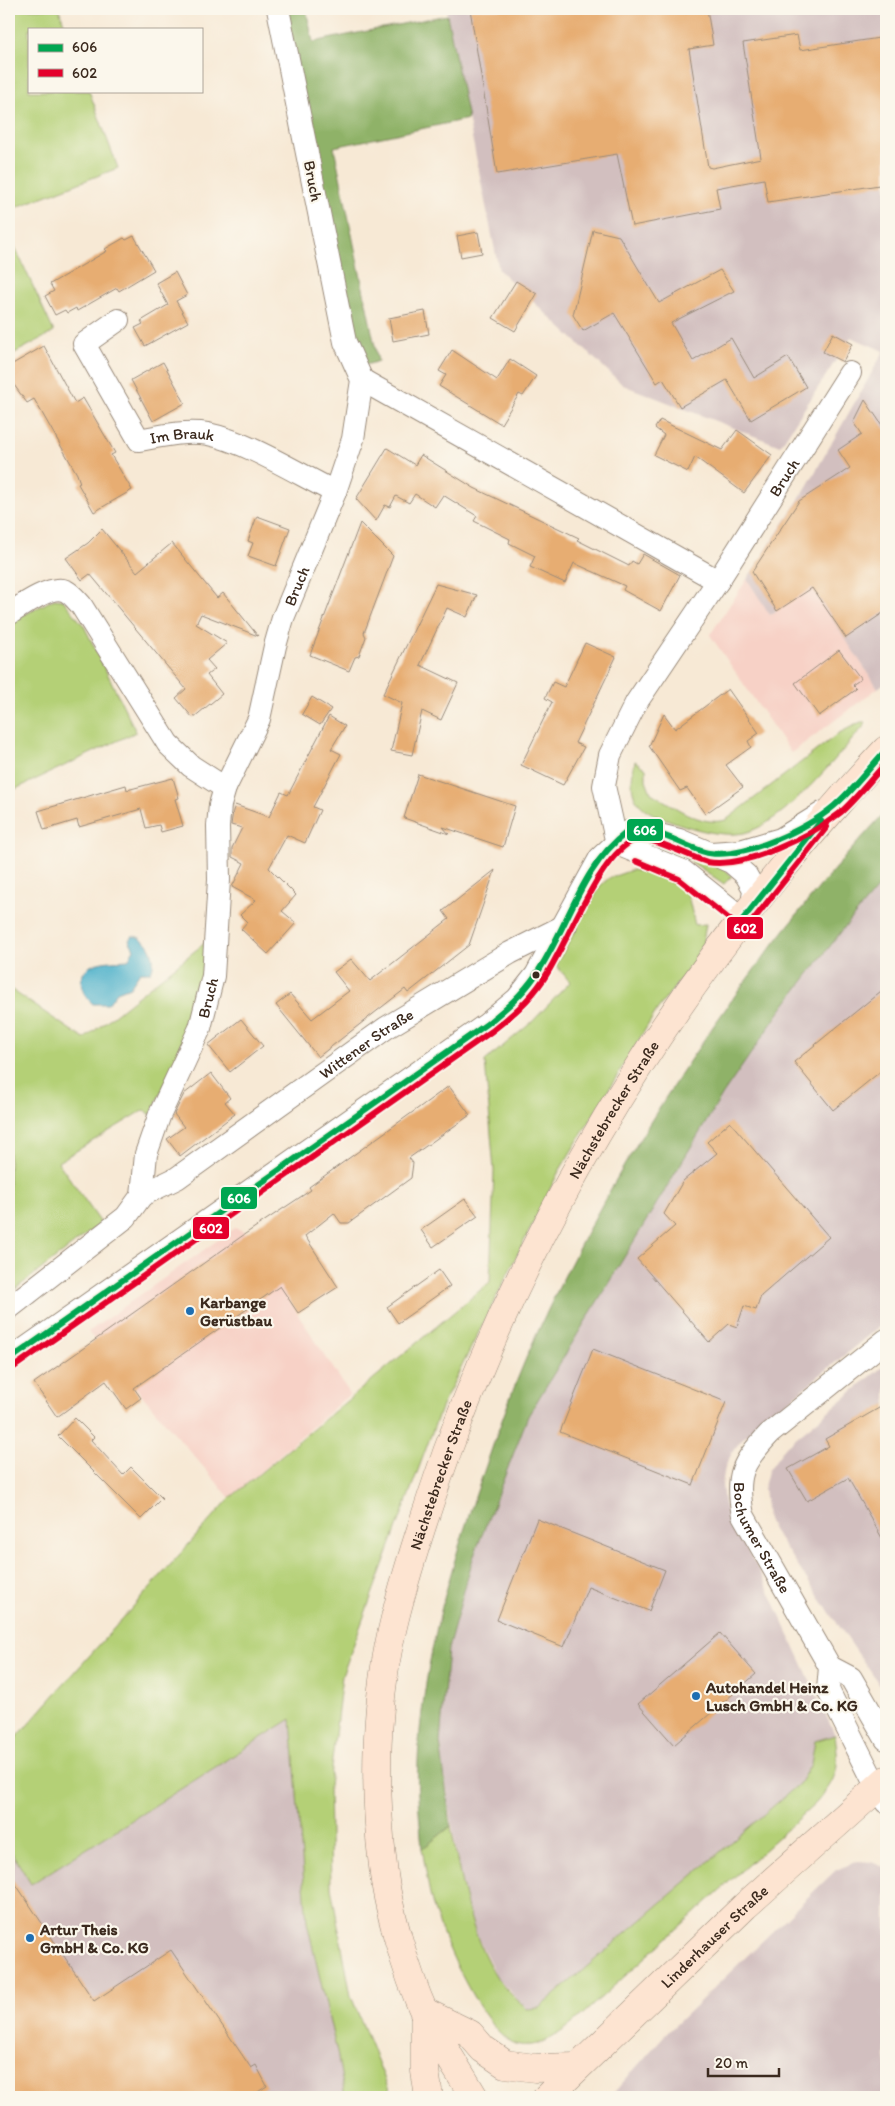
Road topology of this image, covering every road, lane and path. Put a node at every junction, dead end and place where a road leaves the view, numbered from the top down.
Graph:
1 (278, 9) edge
2 (118, 320) dead end
3 (850, 373) dead end
4 (362, 380) junction
5 (335, 492) junction
6 (718, 581) junction
7 (9, 614) edge
8 (886, 750) edge
9 (225, 788) junction
10 (834, 806) junction
11 (616, 844) junction
12 (709, 853) junction
13 (748, 913) junction
14 (566, 925) junction
15 (142, 1196) junction
16 (9, 1308) edge
17 (886, 1340) edge
18 (9, 1360) edge
19 (830, 1667) junction
20 (886, 1739) edge
21 (883, 1790) edge
22 (425, 2012) junction
23 (577, 2067) junction
24 (429, 2097) edge
25 (474, 2097) edge
26 (547, 2097) edge
27 (566, 2097) edge

1 - 4 street, Bruch
2 - 5 street, Im Brauk
3 - 6 street, Bruch
4 - 5 street, Bruch
4 - 6 street
5 - 9 street, Bruch
6 - 11 street, Bruch
7 - 9 street
8 - 10 main road
9 - 15 street, Bruch
10 - 12 street
10 - 13 main road
11 - 12 street
11 - 13 street
11 - 14 street
12 - 13 street
13 - 22 main road, Nächstebrecker Straße
14 - 15 street, Wittener Straße
14 - 18 street
15 - 16 street
17 - 19 street, Bochumer Straße
19 - 20 street, Bochumer Straße
19 - 21 street
21 - 23 main road, Linderhauser Straße
22 - 23 main road
22 - 24 main road
22 - 25 main road, Nächstebrecker Straße
23 - 26 main road, Linderhauser Straße
23 - 27 main road

